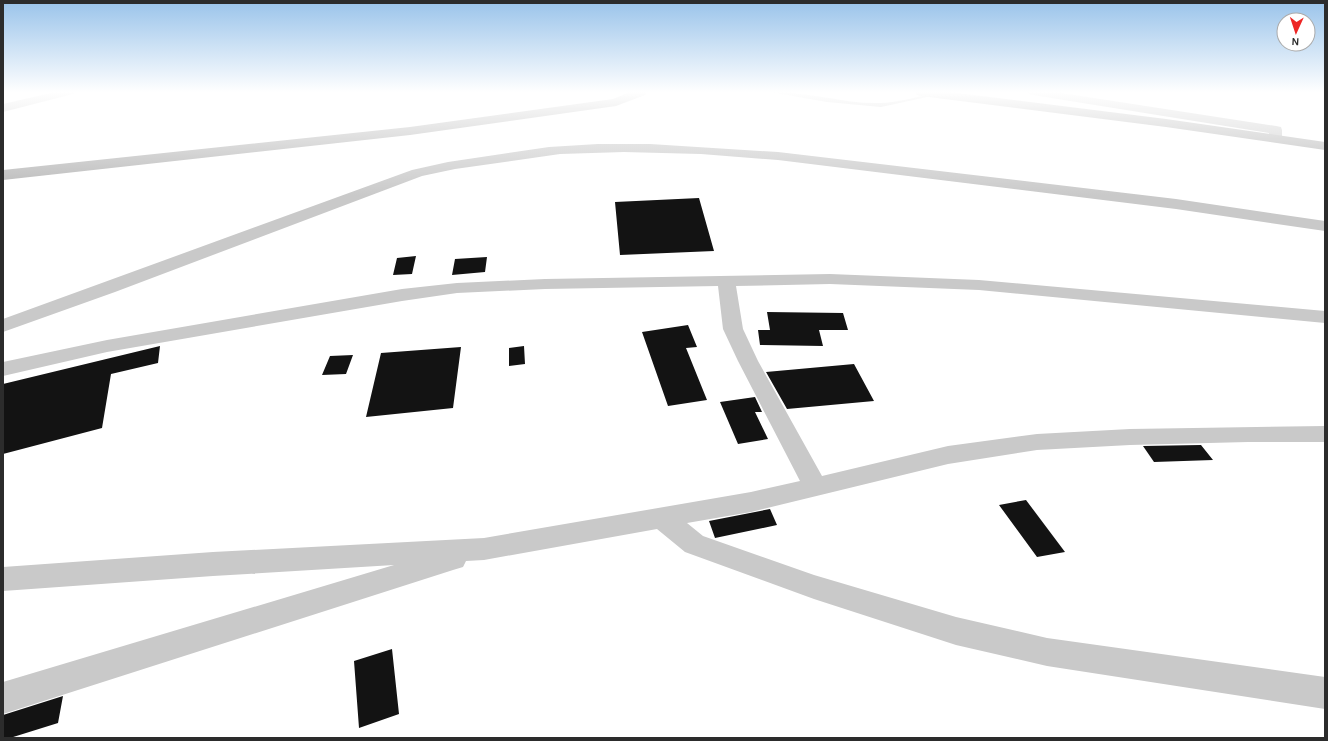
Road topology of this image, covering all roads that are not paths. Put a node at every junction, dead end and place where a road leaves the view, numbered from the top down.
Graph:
1 (441, 127) edge
2 (1182, 127) edge
3 (1254, 127) edge
4 (1275, 139) junction
5 (1325, 146) edge
6 (3, 174) edge
7 (1325, 226) edge
8 (726, 281) junction
9 (1325, 317) edge
10 (5, 324) edge
11 (3, 369) edge
12 (1325, 434) edge
13 (816, 487) junction
14 (662, 518) junction
15 (484, 549) junction
16 (3, 579) edge
17 (1325, 693) edge
18 (3, 698) edge

1 - 6 street
2 - 4 street
3 - 4 street
4 - 5 street
7 - 10 street
8 - 9 street
8 - 11 street
8 - 13 street
12 - 13 street
13 - 14 street
14 - 15 street
14 - 17 street
15 - 16 street
15 - 18 street

